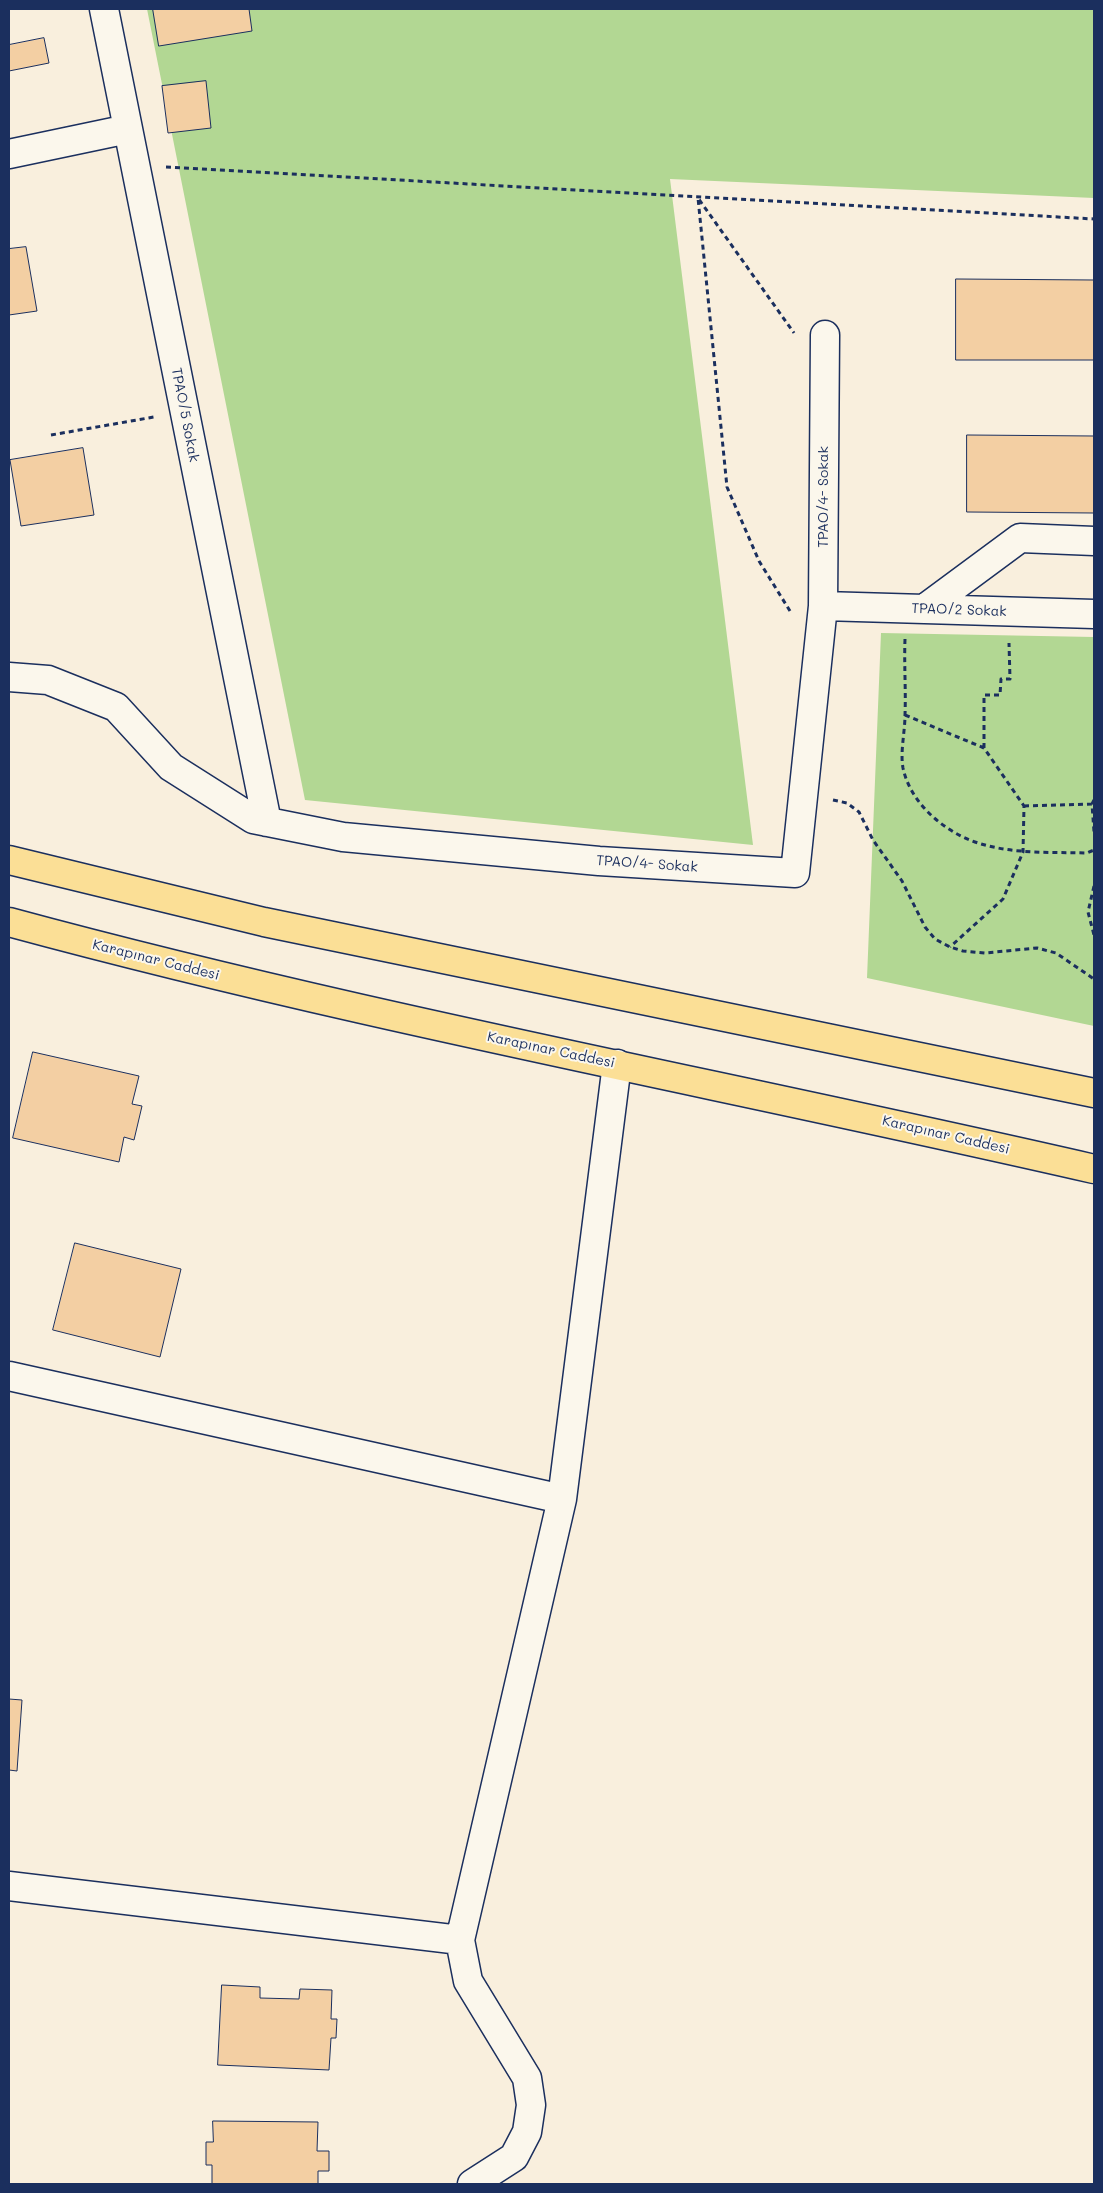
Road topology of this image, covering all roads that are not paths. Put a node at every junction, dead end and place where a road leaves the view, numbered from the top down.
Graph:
1 (104, 9) edge
2 (128, 129) junction
3 (9, 154) edge
4 (825, 335) road end
5 (1094, 541) edge
6 (823, 606) junction
7 (915, 609) junction
8 (1094, 614) edge
9 (9, 677) edge
10 (267, 822) junction
11 (9, 860) edge
12 (9, 922) edge
13 (617, 1064) junction
14 (1094, 1094) edge
15 (1094, 1169) edge
16 (9, 1376) edge
17 (562, 1499) junction
18 (9, 1886) edge
19 (460, 1940) junction
20 (472, 2184) edge

1 - 2 street, TPAO/5 Sokak
2 - 3 street
2 - 10 street, TPAO/5 Sokak
4 - 6 street, TPAO/4- Sokak
5 - 7 street
6 - 7 street, TPAO/2 Sokak
6 - 10 street, TPAO/4- Sokak
7 - 8 street, TPAO/2 Sokak
9 - 10 street, TPAO/4- Sokak
11 - 14 main road
12 - 13 main road, Karapınar Caddesi
13 - 15 main road, Karapınar Caddesi
13 - 17 street
16 - 17 street
17 - 19 street
18 - 19 street
19 - 20 street

